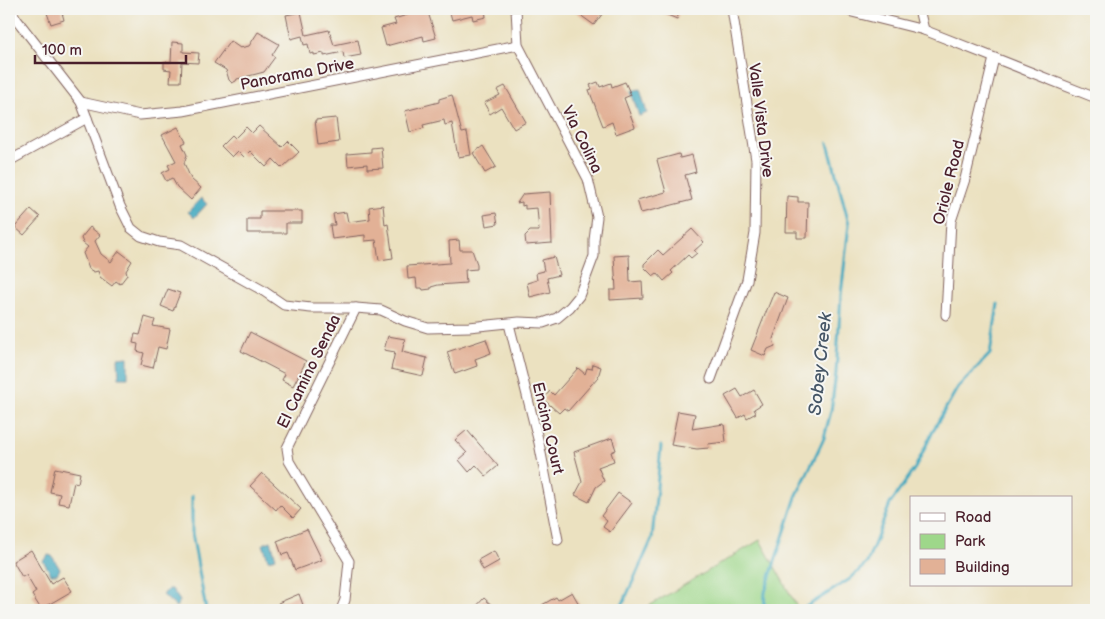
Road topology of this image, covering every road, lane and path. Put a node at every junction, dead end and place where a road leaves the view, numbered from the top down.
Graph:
1 (10, 9) edge
2 (516, 9) edge
3 (732, 9) edge
4 (848, 9) edge
5 (919, 9) edge
6 (924, 30) junction
7 (518, 45) junction
8 (994, 58) junction
9 (1096, 98) edge
10 (81, 102) junction
11 (87, 118) junction
12 (9, 161) edge
13 (356, 308) junction
14 (946, 315) dead end
15 (509, 324) junction
16 (711, 379) dead end
17 (558, 540) dead end
18 (341, 610) edge

1 - 10 street, Via Colina
2 - 7 street, Via Colina
3 - 16 street, Valle Vista Drive
4 - 6 street
5 - 6 street
6 - 8 street
7 - 10 street, Panorama Drive
7 - 15 street, Via Colina
8 - 9 street
8 - 14 street, Oriole Road
10 - 11 street, Via Colina
11 - 12 street
11 - 13 street, Via Colina
13 - 15 street, Via Colina
13 - 18 street, El Camino Senda
15 - 17 street, Encina Court

